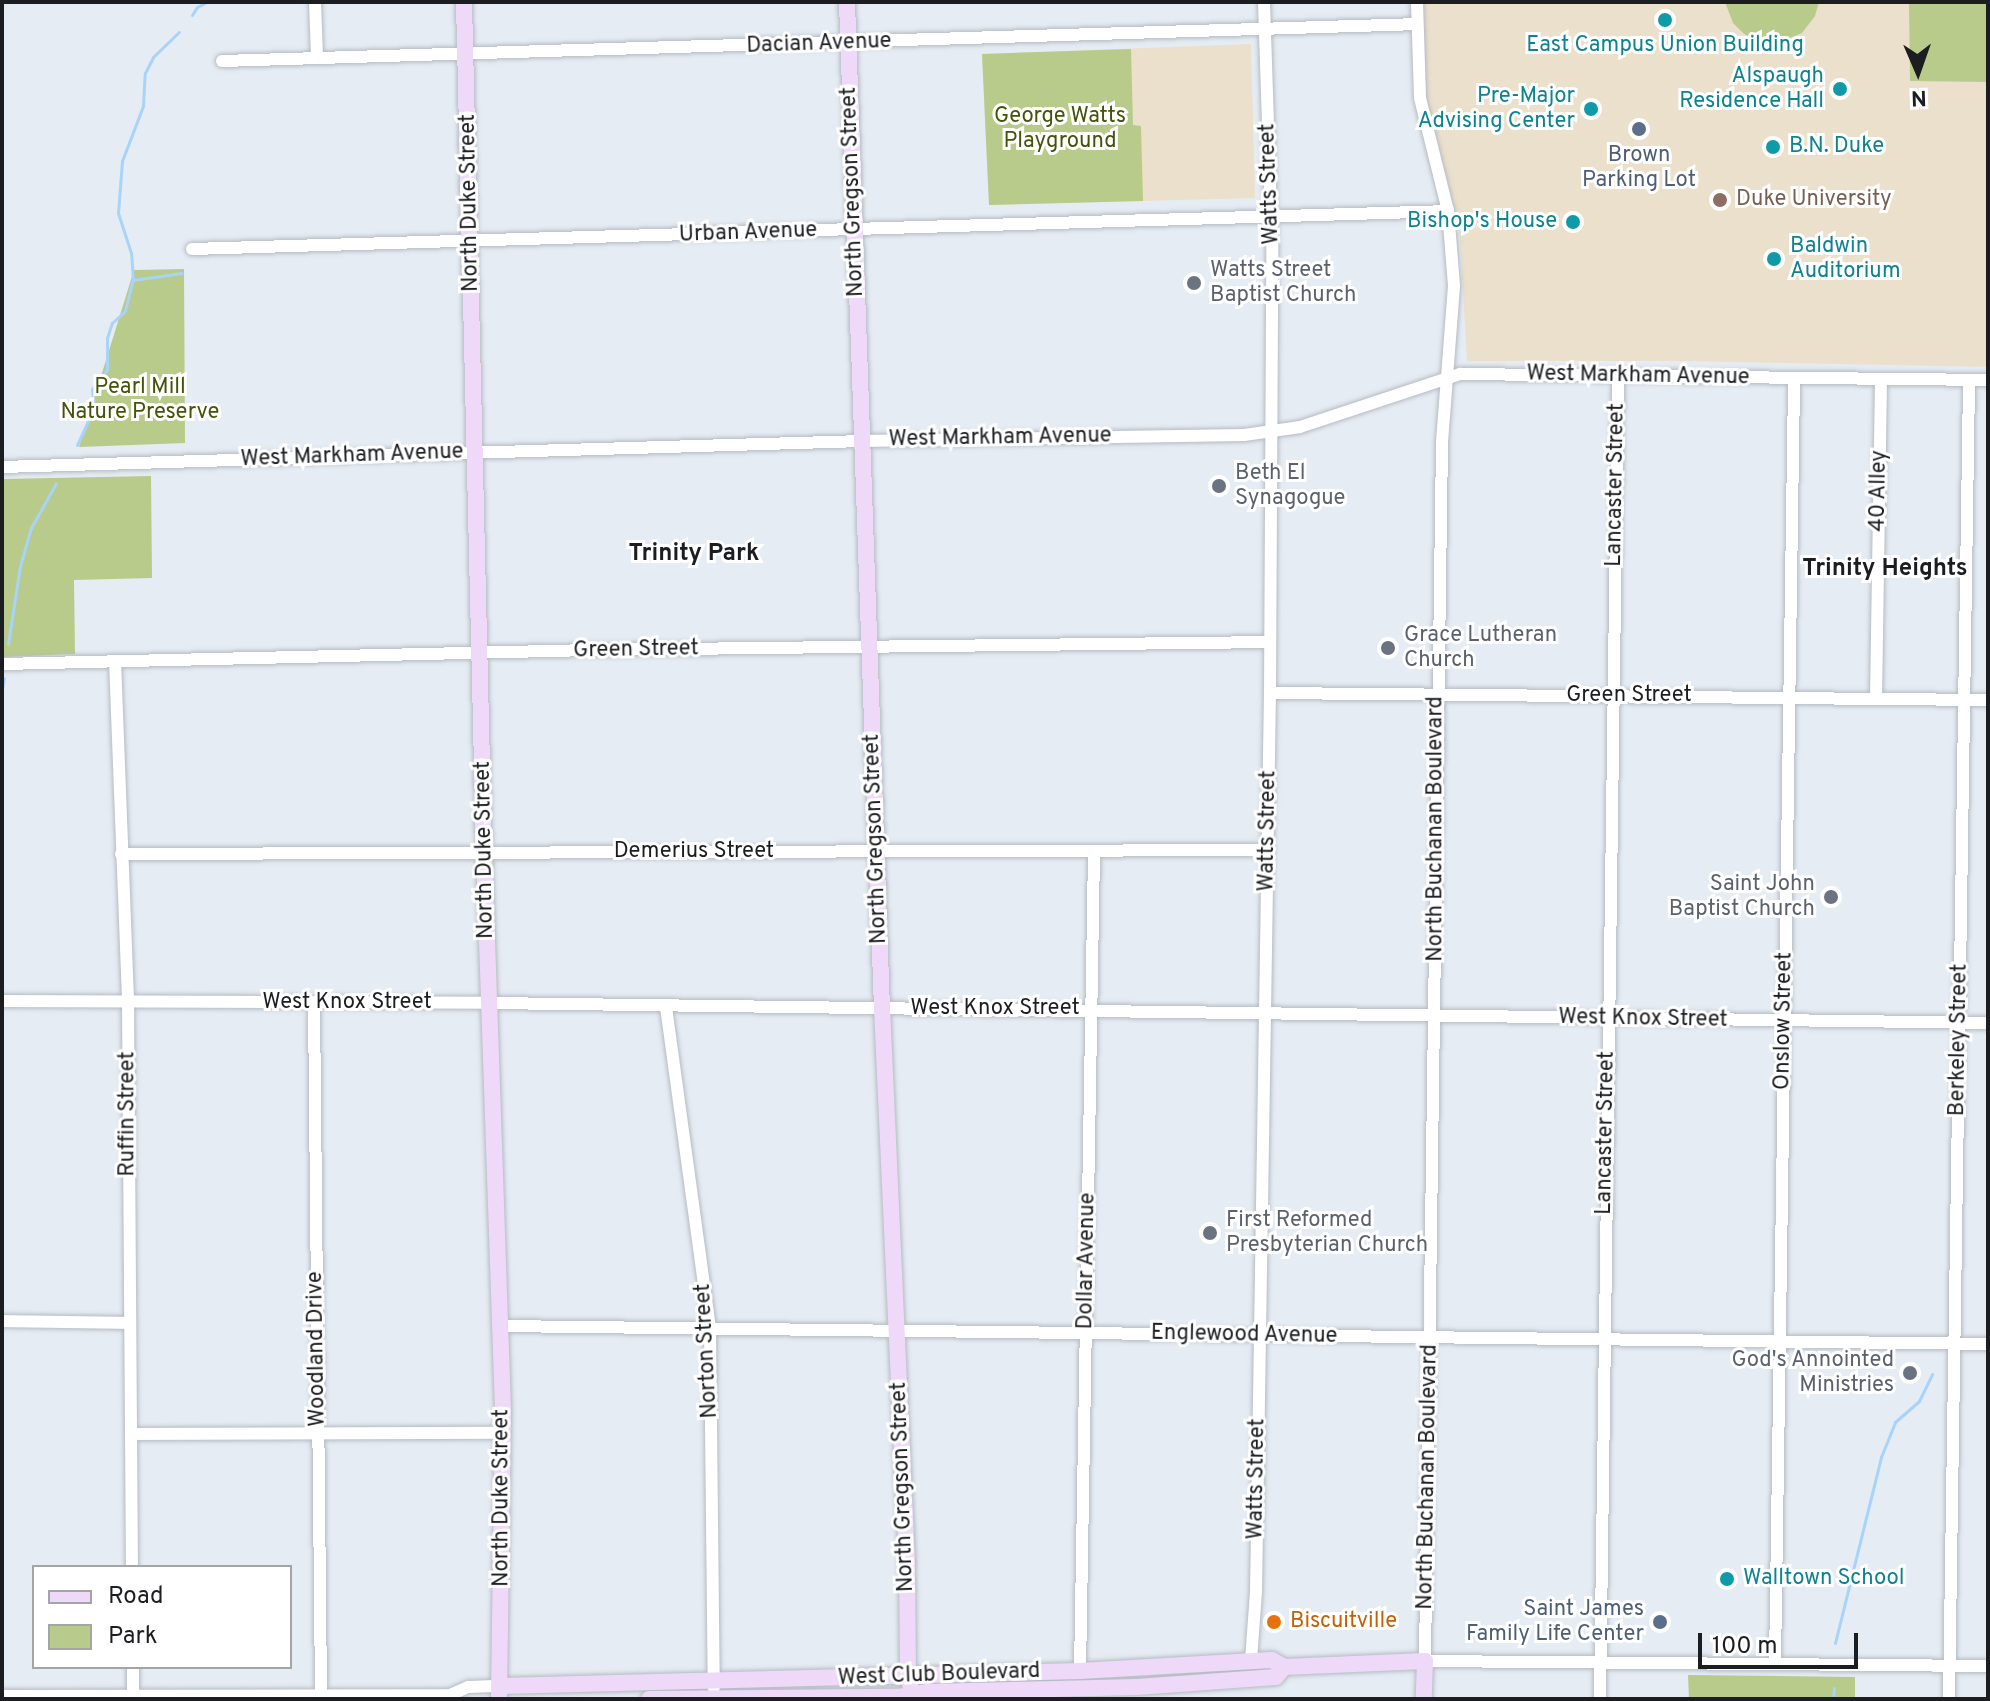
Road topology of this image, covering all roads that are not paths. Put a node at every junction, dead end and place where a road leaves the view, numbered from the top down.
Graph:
1 (315, 2) edge
2 (464, 2) edge
3 (847, 2) edge
4 (1264, 2) edge
5 (1417, 2) edge
6 (1416, 24) junction
7 (1265, 28) junction
8 (847, 43) junction
9 (466, 53) junction
10 (317, 57) junction
11 (222, 61) dead end
12 (1448, 211) junction
13 (1272, 218) junction
14 (854, 230) junction
15 (470, 241) junction
16 (192, 249) dead end
17 (1618, 375) junction
18 (1449, 376) junction
19 (1794, 378) junction
20 (1881, 379) junction
21 (1969, 380) junction
22 (1988, 380) edge
23 (1272, 432) junction
24 (861, 441) junction
25 (477, 453) junction
26 (2, 467) edge
27 (1270, 642) junction
28 (869, 646) junction
29 (480, 653) junction
30 (115, 661) junction
31 (2, 664) edge
32 (1270, 693) junction
33 (1438, 694) junction
34 (1612, 695) junction
35 (1788, 697) junction
36 (1876, 698) junction
37 (1963, 700) junction
38 (1988, 700) edge
39 (1268, 850) junction
40 (876, 851) junction
41 (484, 852) junction
42 (1094, 852) junction
43 (121, 854) junction
44 (2, 1001) edge
45 (128, 1001) junction
46 (314, 1003) junction
47 (489, 1003) junction
48 (666, 1007) junction
49 (882, 1008) junction
50 (1091, 1010) junction
51 (1264, 1014) junction
52 (1435, 1016) junction
53 (1608, 1018) junction
54 (1784, 1020) junction
55 (1960, 1022) junction
56 (1988, 1023) edge
57 (2, 1321) edge
58 (130, 1323) junction
59 (499, 1326) junction
60 (710, 1328) junction
61 (896, 1329) junction
62 (1086, 1332) junction
63 (1260, 1336) junction
64 (1430, 1338) junction
65 (1604, 1341) junction
66 (1779, 1342) junction
67 (1955, 1344) junction
68 (1988, 1344) edge
69 (318, 1433) junction
70 (503, 1433) junction
71 (131, 1434) junction
72 (132, 1565) edge
73 (1251, 1660) junction
74 (1425, 1661) junction
75 (1600, 1662) junction
76 (1775, 1664) junction
77 (1949, 1665) junction
78 (1988, 1666) edge
79 (1284, 1667) junction
80 (133, 1669) edge
81 (1080, 1671) junction
82 (908, 1677) junction
83 (1211, 1682) junction
84 (714, 1690) edge
85 (500, 1693) edge
86 (321, 1695) junction
87 (2, 1696) edge
88 (133, 1697) edge
89 (453, 1697) edge
90 (906, 1697) edge
91 (649, 1699) edge
92 (1424, 1699) edge
93 (1600, 1699) edge
94 (1949, 1699) edge

1 - 10 street
2 - 9 main road, North Duke Street
3 - 8 main road, North Gregson Street
4 - 7 street, Watts Street
5 - 6 street, North Buchanan Boulevard
6 - 7 street, Dacian Avenue
6 - 12 street, North Buchanan Boulevard
7 - 8 street, Dacian Avenue
7 - 13 street, Watts Street
8 - 9 street, Dacian Avenue
8 - 14 main road, North Gregson Street
9 - 10 street, Dacian Avenue
9 - 15 main road, North Duke Street
10 - 11 street, Dacian Avenue
12 - 13 street, Urban Avenue
12 - 18 street, North Buchanan Boulevard
13 - 14 street, Urban Avenue
13 - 23 street, Watts Street
14 - 15 street, Urban Avenue
14 - 24 main road, North Gregson Street
15 - 16 street, Urban Avenue
15 - 25 main road, North Duke Street
17 - 18 street, West Markham Avenue
17 - 19 street, West Markham Avenue
17 - 34 street, Lancaster Street
18 - 23 street, West Markham Avenue
18 - 33 street, North Buchanan Boulevard
19 - 20 street, West Markham Avenue
19 - 35 street, Onslow Street
20 - 21 street, West Markham Avenue
20 - 36 street, 40 Alley
21 - 22 street, West Markham Avenue
21 - 37 street, Berkeley Street
23 - 24 street, West Markham Avenue
23 - 27 street, Watts Street
24 - 25 street, West Markham Avenue
24 - 28 main road, North Gregson Street
25 - 26 street, West Markham Avenue
25 - 29 main road, North Duke Street
27 - 28 street, Green Street
27 - 32 street, Watts Street
28 - 29 street, Green Street
28 - 40 main road, North Gregson Street
29 - 30 street, Green Street
29 - 41 main road, North Duke Street
30 - 31 street, Green Street
30 - 43 street, Ruffin Street
32 - 33 street, Green Street
32 - 39 street, Watts Street
33 - 34 street, Green Street
33 - 52 street, North Buchanan Boulevard
34 - 35 street, Green Street
34 - 53 street, Lancaster Street
35 - 36 street, Green Street
35 - 54 street, Onslow Street
36 - 37 street, Green Street
37 - 38 street, Green Street
37 - 55 street, Berkeley Street
39 - 42 street, Demerius Street
39 - 51 street, Watts Street
40 - 41 street, Demerius Street
40 - 42 street, Demerius Street
40 - 49 main road, North Gregson Street
41 - 43 street, Demerius Street
41 - 47 main road, North Duke Street
42 - 50 street, Dollar Avenue
43 - 45 street, Ruffin Street
44 - 45 street, West Knox Street
45 - 46 street, West Knox Street
45 - 58 street, Ruffin Street
46 - 47 street, West Knox Street
46 - 69 street, Woodland Drive
47 - 48 street, West Knox Street
47 - 59 main road, North Duke Street
48 - 49 street, West Knox Street
48 - 60 street, Norton Street
49 - 50 street, West Knox Street
49 - 61 main road, North Gregson Street
50 - 51 street, West Knox Street
50 - 62 street, Dollar Avenue
51 - 52 street, West Knox Street
51 - 63 street, Watts Street
52 - 53 street, West Knox Street
52 - 64 street, North Buchanan Boulevard
53 - 54 street, West Knox Street
53 - 65 street, Lancaster Street
54 - 55 street, West Knox Street
54 - 66 street, Onslow Street
55 - 56 street, West Knox Street
55 - 67 street, Berkeley Street
57 - 58 street
58 - 71 street, Ruffin Street
59 - 60 street, Englewood Avenue
59 - 70 main road, North Duke Street
60 - 61 street, Englewood Avenue
60 - 84 street, Norton Street
61 - 62 street, Englewood Avenue
61 - 82 main road, North Gregson Street
62 - 63 street, Englewood Avenue
62 - 81 street, Dollar Avenue
63 - 64 street, Englewood Avenue
63 - 73 street, Watts Street
64 - 65 street, Englewood Avenue
64 - 74 street, North Buchanan Boulevard
65 - 66 street, Englewood Avenue
65 - 75 street, Lancaster Street
66 - 67 street, Englewood Avenue
66 - 76 street, Onslow Street
67 - 68 street, Englewood Avenue
67 - 77 street, Berkeley Street
69 - 70 street
69 - 71 street
69 - 86 street, Woodland Drive
70 - 85 main road, North Duke Street
71 - 72 street, Ruffin Street
73 - 79 main road, West Club Boulevard
73 - 81 main road, West Club Boulevard
73 - 83 main road
74 - 75 street, West Club Boulevard
74 - 79 main road, West Club Boulevard
74 - 92 main road
75 - 76 street, West Club Boulevard
75 - 93 street, Lancaster Street
76 - 77 street, West Club Boulevard
77 - 78 street, West Club Boulevard
77 - 94 street, Berkeley Street
79 - 83 main road, West Club Boulevard
80 - 88 street
81 - 82 main road, West Club Boulevard
82 - 84 main road, West Club Boulevard
82 - 90 main road, North Gregson Street
83 - 90 main road, West Club Boulevard
84 - 85 main road, West Club Boulevard
84 - 90 main road, West Club Boulevard
84 - 91 main road, West Club Boulevard
85 - 89 street, West Club Boulevard
86 - 88 street, West Club Boulevard
86 - 89 street, West Club Boulevard
87 - 88 street, West Club Boulevard

